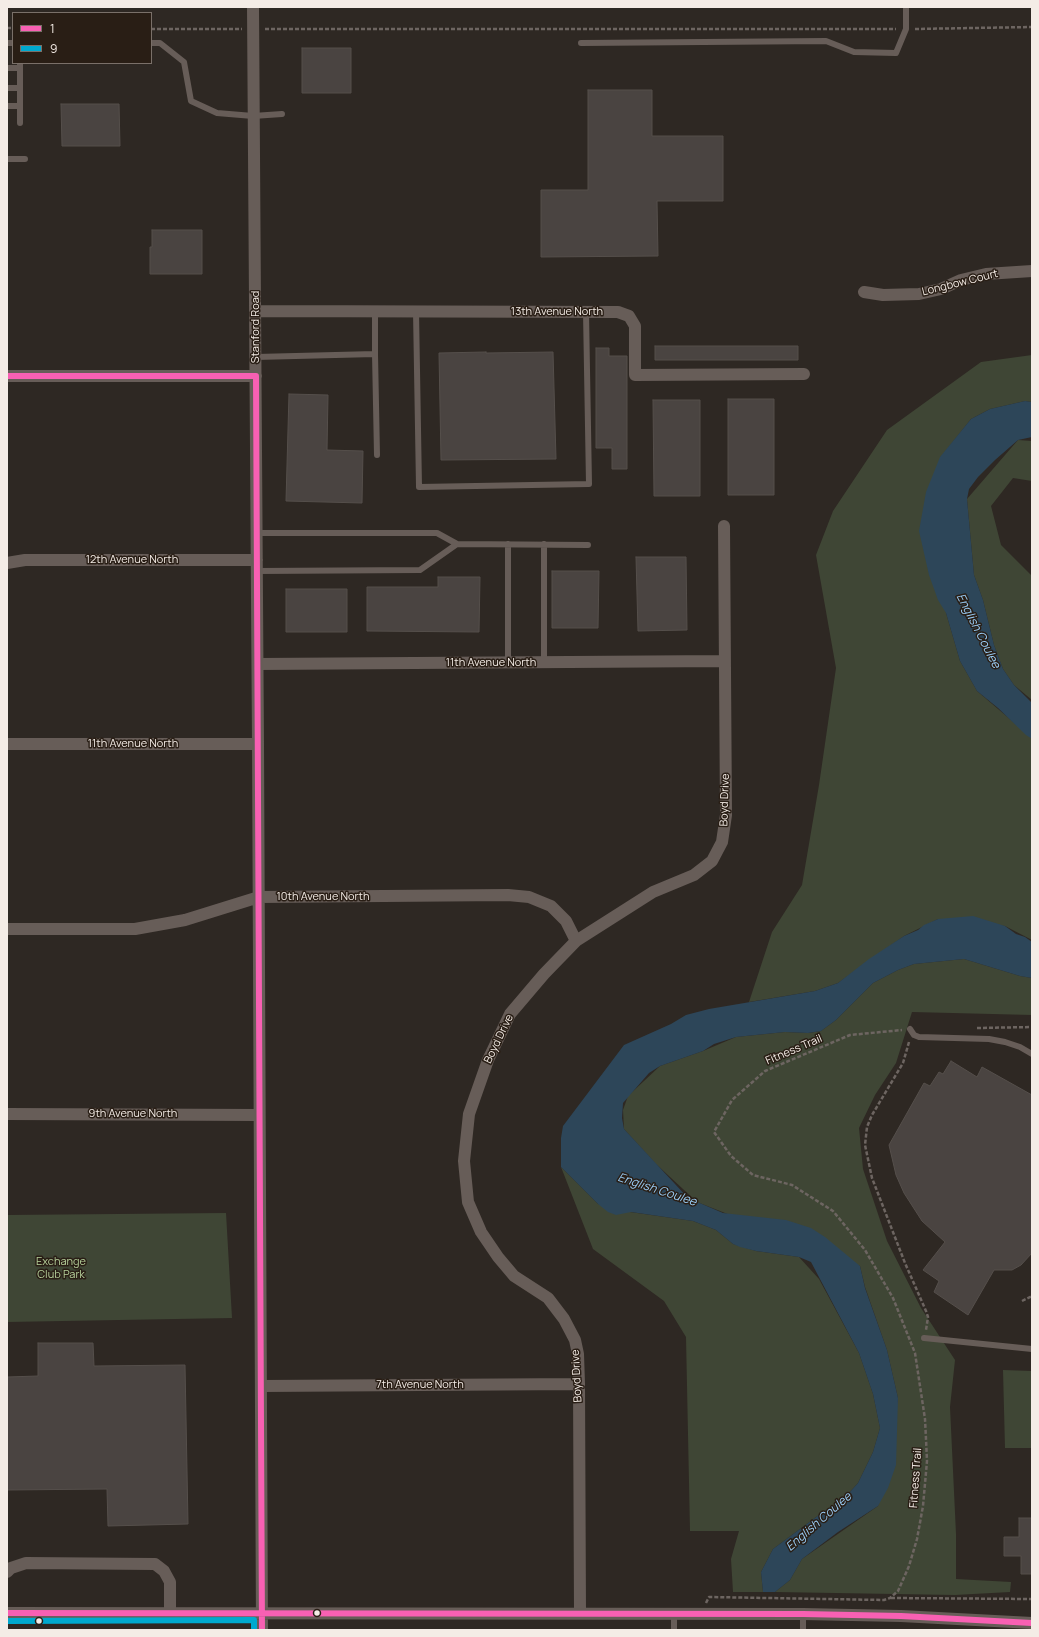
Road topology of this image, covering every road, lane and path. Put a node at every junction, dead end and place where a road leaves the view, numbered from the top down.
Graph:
1 (253, 7) edge
2 (906, 7) edge
3 (1032, 27) edge
4 (152, 29) edge
5 (254, 29) junction
6 (906, 29) junction
7 (152, 43) edge
8 (581, 43) dead end
9 (20, 65) edge
10 (7, 68) edge
11 (7, 88) edge
12 (20, 88) junction
13 (7, 106) edge
14 (20, 106) junction
15 (282, 114) dead end
16 (253, 116) junction
17 (20, 123) dead end
18 (7, 159) edge
19 (25, 159) dead end
20 (1032, 271) edge
21 (864, 292) dead end
22 (256, 311) junction
23 (375, 311) junction
24 (416, 311) junction
25 (586, 312) junction
26 (375, 354) junction
27 (256, 357) junction
28 (804, 374) dead end
29 (7, 376) edge
30 (256, 376) junction
31 (377, 455) dead end
32 (724, 526) dead end
33 (257, 534) junction
34 (458, 544) junction
35 (508, 544) junction
36 (544, 544) junction
37 (588, 545) dead end
38 (7, 563) edge
39 (257, 566) junction
40 (725, 661) junction
41 (508, 662) junction
42 (544, 662) junction
43 (258, 664) junction
44 (7, 744) edge
45 (258, 744) junction
46 (259, 897) junction
47 (7, 929) edge
48 (576, 941) junction
49 (1032, 1027) edge
50 (974, 1028) dead end
51 (910, 1029) junction
52 (1032, 1054) edge
53 (7, 1114) edge
54 (260, 1115) junction
55 (1032, 1296) edge
56 (1022, 1301) dead end
57 (924, 1338) junction
58 (1032, 1349) edge
59 (915, 1353) junction
60 (579, 1384) junction
61 (262, 1386) junction
62 (7, 1572) edge
63 (1032, 1599) edge
64 (170, 1612) junction
65 (262, 1612) junction
66 (7, 1613) edge
67 (580, 1613) junction
68 (674, 1614) junction
69 (803, 1614) junction
70 (1032, 1623) edge
71 (262, 1630) edge
72 (674, 1630) edge
73 (803, 1630) edge

1 - 5 street, Stanford Road
2 - 6 lane
3 - 6 path
4 - 5 path
5 - 6 path
5 - 16 street, Stanford Road
6 - 8 lane
7 - 16 lane
9 - 10 lane
9 - 12 lane
11 - 12 lane
12 - 14 lane
13 - 14 lane
14 - 17 lane
15 - 16 lane
16 - 22 street, Stanford Road
18 - 19 lane
20 - 21 street, Longbow Court
22 - 23 street, 13th Avenue North
22 - 27 street, Stanford Road
23 - 24 street, 13th Avenue North
23 - 26 lane
24 - 25 street, 13th Avenue North
24 - 25 lane
25 - 28 street, 13th Avenue North
26 - 27 lane
26 - 31 lane
27 - 30 street, Stanford Road
29 - 30 street
30 - 33 street, Stanford Road
32 - 40 street, Boyd Drive
33 - 34 lane
33 - 39 street, Stanford Road
34 - 35 lane
34 - 39 lane
35 - 36 lane
35 - 41 lane
36 - 37 lane
36 - 42 lane
38 - 39 street, 12th Avenue North
39 - 43 street, Stanford Road
40 - 42 street, 11th Avenue North
40 - 48 street, Boyd Drive
41 - 42 street, 11th Avenue North
41 - 43 street, 11th Avenue North
43 - 45 street, Stanford Road
44 - 45 street, 11th Avenue North
45 - 46 street, Stanford Road
46 - 47 street, 10th Avenue North
46 - 48 street, 10th Avenue North
46 - 54 street, Stanford Road
48 - 60 street, Boyd Drive
49 - 50 path
51 - 52 lane
51 - 57 path
51 - 59 path, Fitness Trail
53 - 54 street, 9th Avenue North
54 - 61 street, Stanford Road
55 - 56 path
57 - 58 lane
57 - 59 path
59 - 63 path, Fitness Trail
60 - 61 street, 7th Avenue North
60 - 67 street, Boyd Drive
61 - 65 street, Stanford Road
62 - 64 street
64 - 65 street
64 - 66 street
65 - 67 street
65 - 71 street, Stanford Road
67 - 68 street
68 - 69 street
68 - 72 lane
69 - 70 street
69 - 73 lane

